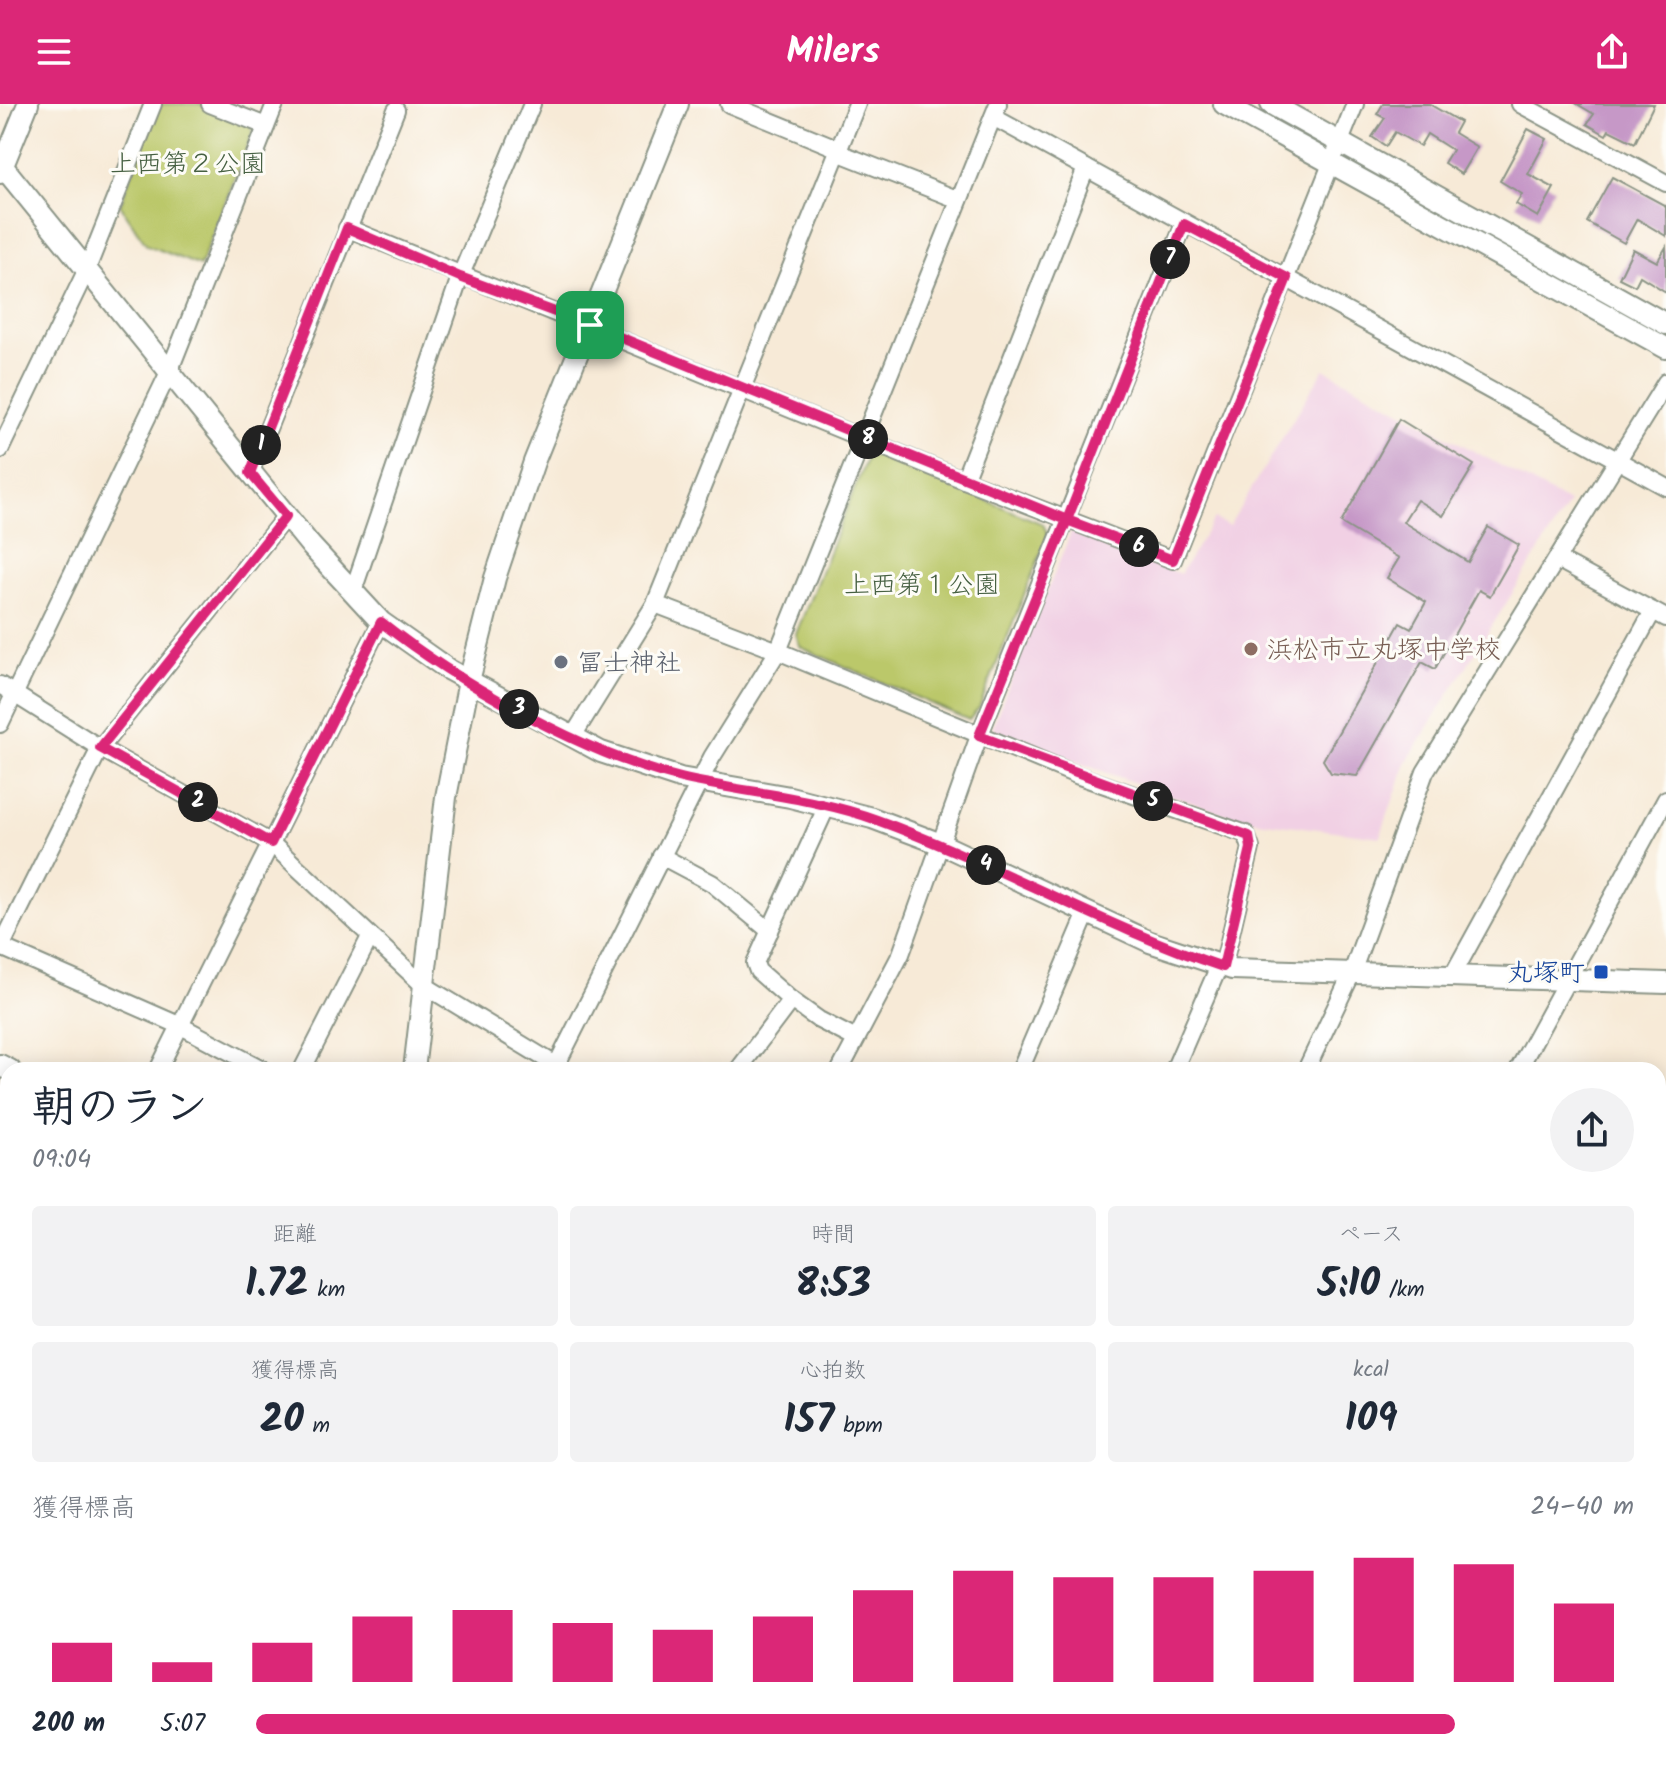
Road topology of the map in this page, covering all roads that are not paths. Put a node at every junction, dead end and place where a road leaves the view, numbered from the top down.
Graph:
1 (28, 104) edge
2 (153, 104) edge
3 (210, 104) edge
4 (275, 104) edge
5 (532, 104) edge
6 (678, 104) edge
7 (729, 104) edge
8 (857, 104) edge
9 (1224, 104) edge
10 (1271, 104) edge
11 (1355, 104) edge
12 (1520, 104) edge
13 (392, 106) edge
14 (996, 110) edge
15 (266, 126) junction
16 (1341, 141) junction
17 (838, 151) junction
18 (1331, 164) junction
19 (1, 168) edge
20 (1086, 168) junction
21 (1666, 183) edge
22 (959, 200) junction
23 (1184, 224) junction
24 (347, 228) junction
25 (87, 269) junction
26 (460, 277) junction
27 (1287, 278) junction
28 (1666, 324) edge
29 (590, 325) junction
30 (1666, 348) edge
31 (169, 372) junction
32 (1666, 382) edge
33 (742, 388) junction
34 (864, 437) junction
35 (0, 450) edge
36 (1618, 460) junction
37 (250, 473) junction
38 (964, 480) junction
39 (1666, 487) edge
40 (286, 516) junction
41 (1067, 520) junction
42 (1557, 559) junction
43 (353, 591) junction
44 (655, 604) junction
45 (1659, 614) edge
46 (381, 622) junction
47 (778, 651) junction
48 (469, 681) junction
49 (7, 689) edge
50 (0, 724) edge
51 (573, 736) junction
52 (979, 736) junction
53 (100, 748) junction
54 (700, 782) junction
55 (1666, 799) edge
56 (827, 806) junction
57 (271, 843) junction
58 (941, 844) junction
59 (661, 856) junction
60 (1087, 913) junction
61 (770, 931) junction
62 (370, 937) junction
63 (0, 948) edge
64 (1221, 966) junction
65 (1351, 975) junction
66 (1451, 978) junction
67 (1567, 983) junction
68 (1666, 983) edge
69 (422, 984) junction
70 (791, 1000) junction
71 (181, 1026) junction
72 (856, 1039) junction
73 (162, 1062) edge
74 (249, 1062) edge
75 (306, 1062) edge
76 (415, 1062) edge
77 (549, 1062) edge
78 (562, 1062) edge
79 (744, 1062) edge
80 (844, 1062) edge
81 (1023, 1062) edge
82 (1178, 1062) edge
83 (1310, 1062) edge
84 (1523, 1062) edge

1 - 19 street
2 - 25 street
3 - 15 street
4 - 15 street
5 - 26 street
6 - 29 street
7 - 17 street
8 - 17 street
9 - 18 street
10 - 16 street
11 - 16 street
12 - 21 street
13 - 24 street
14 - 20 street
14 - 22 street
15 - 31 street
16 - 18 street
16 - 28 street
17 - 22 street
17 - 33 street
18 - 27 street
18 - 30 street
19 - 25 street
20 - 23 street
20 - 38 street
22 - 34 street
23 - 27 street
23 - 41 street
24 - 26 street
24 - 37 street
25 - 31 street
25 - 35 street
26 - 29 street
26 - 43 street
27 - 36 street
27 - 41 street
29 - 33 street
29 - 48 street
31 - 37 street
31 - 49 street
32 - 36 street
33 - 34 street
33 - 44 street
34 - 38 street
34 - 47 street
36 - 39 street
36 - 42 street
37 - 40 street
38 - 41 street
40 - 43 street
40 - 53 street
41 - 52 street
42 - 45 street
42 - 65 street
43 - 46 street
44 - 47 street
44 - 51 street
45 - 66 street
46 - 48 street
46 - 57 street
47 - 52 street
47 - 54 street
48 - 51 street
48 - 69 street
49 - 50 street
49 - 53 street
51 - 54 street
52 - 58 street
52 - 64 street
53 - 57 street
53 - 63 street
54 - 56 street
54 - 59 street
55 - 67 street
56 - 58 street
56 - 61 street
57 - 62 street
57 - 71 street
58 - 60 street
58 - 72 street
59 - 61 street
59 - 78 street
60 - 64 street
60 - 81 street
61 - 70 street
62 - 69 street
62 - 75 street
63 - 71 street
64 - 65 street
64 - 82 street
65 - 66 street
65 - 83 street
66 - 67 street
67 - 68 street
67 - 84 street
69 - 76 street
69 - 77 street
70 - 72 street
70 - 79 street
71 - 73 street
71 - 74 street
72 - 80 street

